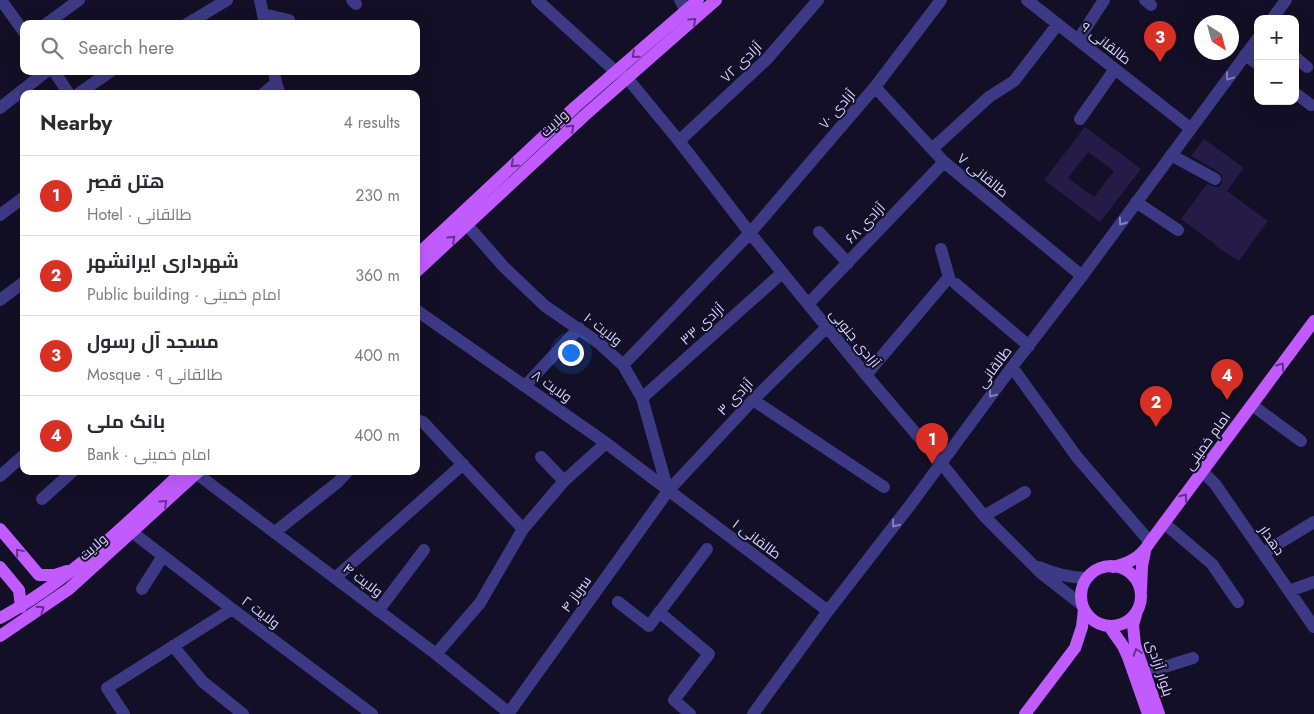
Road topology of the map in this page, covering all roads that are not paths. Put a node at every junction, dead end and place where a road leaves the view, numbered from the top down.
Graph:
1 (79, 0) edge
2 (228, 0) edge
3 (260, 0) edge
4 (537, 0) edge
5 (698, 0) edge
6 (716, 0) edge
7 (818, 0) edge
8 (940, 0) edge
9 (1027, 0) edge
10 (1104, 0) edge
11 (1286, 0) edge
12 (2, 6) edge
13 (683, 6) edge
14 (1275, 15) edge
15 (264, 19) edge
16 (52, 20) edge
17 (193, 20) edge
18 (289, 20) dead end
19 (1058, 24) junction
20 (20, 27) edge
21 (1078, 40) junction
22 (1254, 43) edge
23 (1245, 55) junction
24 (1299, 60) edge
25 (1254, 61) edge
26 (1308, 67) dead end
27 (1115, 69) junction
28 (616, 71) junction
29 (43, 75) edge
30 (57, 75) edge
31 (105, 75) edge
32 (628, 79) junction
33 (875, 87) junction
34 (23, 90) edge
35 (66, 90) edge
36 (84, 90) edge
37 (20, 93) edge
38 (1299, 96) edge
39 (1311, 105) dead end
40 (0, 108) edge
41 (1080, 119) dead end
42 (1190, 128) junction
43 (679, 141) junction
44 (932, 149) junction
45 (1171, 156) junction
46 (944, 162) junction
47 (1215, 180) dead end
48 (20, 200) edge
49 (1136, 202) junction
50 (0, 215) edge
51 (467, 225) junction
52 (1178, 230) dead end
53 (819, 232) dead end
54 (750, 233) junction
55 (941, 249) dead end
56 (420, 252) edge
57 (848, 263) junction
58 (420, 268) edge
59 (782, 273) junction
60 (1082, 276) junction
61 (956, 284) dead end
62 (20, 285) edge
63 (0, 300) edge
64 (808, 304) junction
65 (420, 313) edge
66 (1314, 321) edge
67 (827, 327) junction
68 (579, 328) junction
69 (1029, 346) junction
70 (623, 365) junction
71 (1012, 367) junction
72 (866, 375) junction
73 (525, 386) junction
74 (642, 398) junction
75 (753, 400) junction
76 (1252, 405) junction
77 (420, 421) edge
78 (1301, 441) dead end
79 (606, 443) junction
80 (541, 457) dead end
81 (20, 458) edge
82 (941, 463) junction
83 (462, 464) junction
84 (1203, 472) junction
85 (69, 475) edge
86 (179, 475) edge
87 (195, 475) edge
88 (202, 475) edge
89 (344, 475) edge
90 (0, 476) edge
91 (564, 481) junction
92 (884, 487) dead end
93 (668, 491) junction
94 (1025, 492) dead end
95 (42, 499) dead end
96 (984, 516) junction
97 (1314, 522) edge
98 (1164, 523) junction
99 (0, 529) edge
100 (523, 529) junction
101 (132, 532) junction
102 (275, 532) junction
103 (1148, 546) junction
104 (707, 549) dead end
105 (424, 550) dead end
106 (1263, 553) junction
107 (163, 556) junction
108 (1032, 564) junction
109 (1113, 566) junction
110 (0, 567) edge
111 (72, 570) junction
112 (335, 578) junction
113 (1087, 578) junction
114 (1314, 582) edge
115 (142, 589) dead end
116 (1289, 591) junction
117 (1140, 596) junction
118 (618, 602) dead end
119 (1238, 602) dead end
120 (20, 607) junction
121 (1083, 607) junction
122 (232, 609) junction
123 (378, 611) junction
124 (828, 611) junction
125 (659, 612) junction
126 (0, 618) edge
127 (1105, 626) junction
128 (1314, 627) edge
129 (0, 636) edge
130 (173, 646) junction
131 (1075, 648) junction
132 (436, 654) junction
133 (1193, 658) dead end
134 (1145, 673) junction
135 (123, 714) edge
136 (243, 714) edge
137 (372, 714) edge
138 (509, 714) edge
139 (690, 714) edge
140 (753, 714) edge
141 (1025, 714) edge
142 (1148, 714) edge
143 (1159, 714) edge

1 - 16 street
2 - 17 street
3 - 15 street
4 - 28 street, آزادی جنوبی
5 - 13 main road, ولایت
32 -> 6 main road, ولایت
7 - 43 street, آزادی ۷۲
8 - 33 street, آزادی ۷۰
9 - 19 street, طالقانی ۹
10 - 21 street
11 - 14 street
12 - 20 street
13 -> 28 main road, ولایت
15 - 18 street
19 - 21 street, طالقانی ۹
19 - 44 street
21 - 27 street, طالقانی ۹
22 - 23 street, طالقانی
23 - 25 street
23 -> 42 street, طالقانی
24 - 26 street
27 - 41 street
27 - 42 street, طالقانی ۹
28 - 32 street, آزادی جنوبی
28 -> 56 main road, ولایت
29 - 34 street
30 - 35 street
31 - 36 street
32 - 43 street, آزادی جنوبی
51 -> 32 main road, ولایت
33 - 44 street, طالقانی ۷
33 - 54 street, آزادی ۷۰
37 - 40 street
38 - 39 street
42 - 45 street, طالقانی
43 - 54 street, آزادی جنوبی
44 - 46 street, طالقانی ۷
45 - 47 street
45 - 49 street, طالقانی
46 - 57 street, آزادی ۶۸
46 - 60 street, طالقانی ۷
48 - 50 street
49 - 52 street
49 -> 60 street, طالقانی
58 -> 51 main road, ولایت
51 - 68 street, ولایت ۱۰
53 - 57 street
54 - 59 street, آزادی جنوبی
54 - 70 street, آزادی ۷۰
55 - 72 street
57 - 64 street, آزادی ۶۸
59 - 64 street, آزادی جنوبی
59 - 74 street, آزادی ۳۳
60 - 69 street, طالقانی
61 - 69 street
62 - 63 street
64 - 67 street, آزادی جنوبی
65 - 73 street, ولایت ۸
76 -> 66 main road, امام خمینی
67 - 72 street, آزادی جنوبی
67 - 75 street, آزادی ۳
68 - 70 street, ولایت ۱۰
68 - 73 street
69 - 71 street, طالقانی
70 - 74 street, ولایت ۱۰
71 -> 82 street, طالقانی
71 - 103 street
72 - 82 street, آزادی جنوبی
73 - 79 street, ولایت ۸
74 - 93 street, ولایت ۱۰
75 - 92 street
75 - 93 street, آزادی ۳
76 - 78 street
76 - 84 main road, امام خمینی
77 - 83 street
79 - 91 street
79 - 93 street, ولایت ۸
80 - 91 street
81 - 90 street
82 - 96 street, آزادی جنوبی
82 -> 124 street, طالقانی
83 - 100 street
83 - 112 street
98 -> 84 main road, امام خمینی
84 - 106 street, دهدار
85 - 95 street
86 - 111 main road, ولایت
101 -> 87 main road, ولایت
88 - 102 street, ولایت ۴
89 - 102 street
91 - 100 street
93 - 124 street, طالقانی ۱
93 - 138 street, سرباز ۴
94 - 96 street
96 - 108 street, آزادی جنوبی
97 - 106 street
98 - 103 main road, امام خمینی
98 - 119 street
111 -> 99 main road
100 - 132 street
101 - 107 street, ولایت ۲
129 -> 101 main road, ولایت
102 - 112 street, ولایت ۴
103 - 109 main road, امام خمینی
103 - 117 main road, بلوار آزادی
104 - 125 street
105 - 123 street
106 - 116 street, دهدار
107 - 115 street
107 - 122 street, ولایت ۲
108 - 113 street, آزادی جنوبی
108 - 121 street
109 - 113 main road
109 - 117 main road
110 - 120 main road
111 - 120 main road, ولایت
112 - 123 street, ولایت ۴
113 - 121 main road
114 - 116 street
116 - 128 street, دهدار
117 - 127 main road
134 -> 117 main road, بلوار آزادی
118 - 125 street
120 - 126 main road, ولایت
121 - 127 main road
121 - 131 main road
122 - 130 street
122 - 137 street, ولایت ۲
123 - 132 street, ولایت ۴
124 - 140 street, طالقانی
125 - 139 street
127 - 131 main road
127 - 142 main road, بلوار آزادی
130 - 135 street
130 - 136 street
131 - 141 main road
132 - 138 street, ولایت ۴
133 - 134 street
134 - 143 main road, بلوار آزادی

